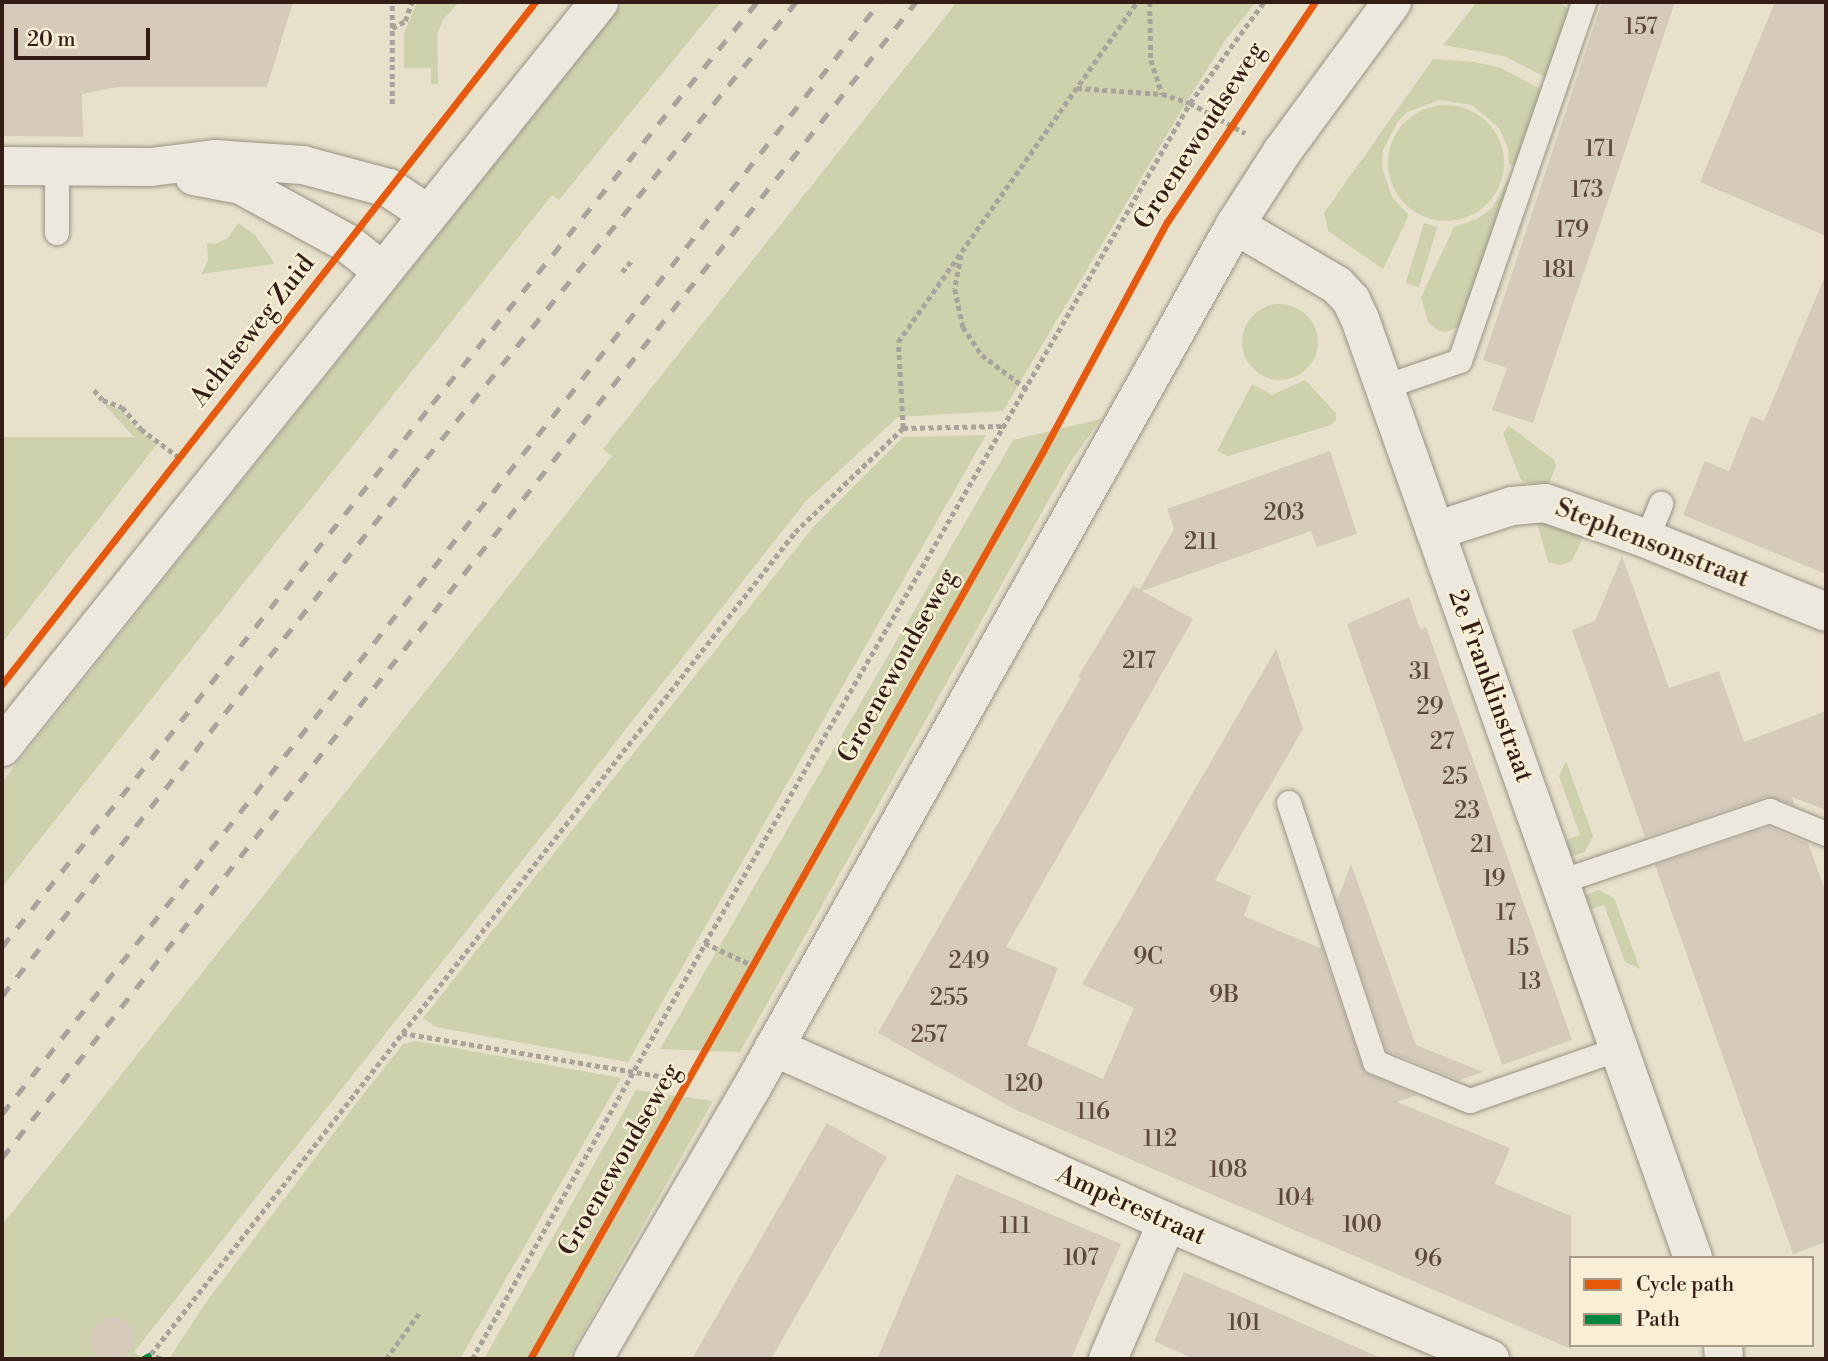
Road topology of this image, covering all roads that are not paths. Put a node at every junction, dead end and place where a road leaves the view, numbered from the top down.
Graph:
1 (599, 2) edge
2 (1392, 2) edge
3 (1584, 2) edge
4 (2, 166) edge
5 (57, 167) junction
6 (151, 167) junction
7 (428, 214) junction
8 (1236, 225) junction
9 (57, 233) dead end
10 (382, 271) junction
11 (1384, 387) junction
12 (1435, 531) junction
13 (1826, 612) edge
14 (2, 747) edge
15 (1289, 803) dead end
16 (1826, 834) edge
17 (1560, 882) junction
18 (774, 1047) junction
19 (1619, 1049) junction
20 (1167, 1222) junction
21 (1692, 1256) edge
22 (593, 1359) edge
23 (1108, 1359) edge
24 (1490, 1359) edge

1 - 7 street
2 - 8 street
3 - 11 lane
4 - 5 street, Achtseweg Zuid
5 - 6 street, Achtseweg Zuid
5 - 9 lane
6 - 7 street, Achtseweg Zuid
6 - 10 street, Achtseweg Zuid
7 - 10 street
8 - 11 street, 2e Franklinstraat
8 - 18 street
10 - 14 street
11 - 12 street, 2e Franklinstraat
12 - 13 street, Stephensonstraat
12 - 17 street, 2e Franklinstraat
15 - 19 lane
16 - 17 lane
17 - 19 street, 2e Franklinstraat
18 - 20 street, Ampèrestraat
18 - 22 street
19 - 21 street, 2e Franklinstraat
20 - 23 street
20 - 24 street, Ampèrestraat

